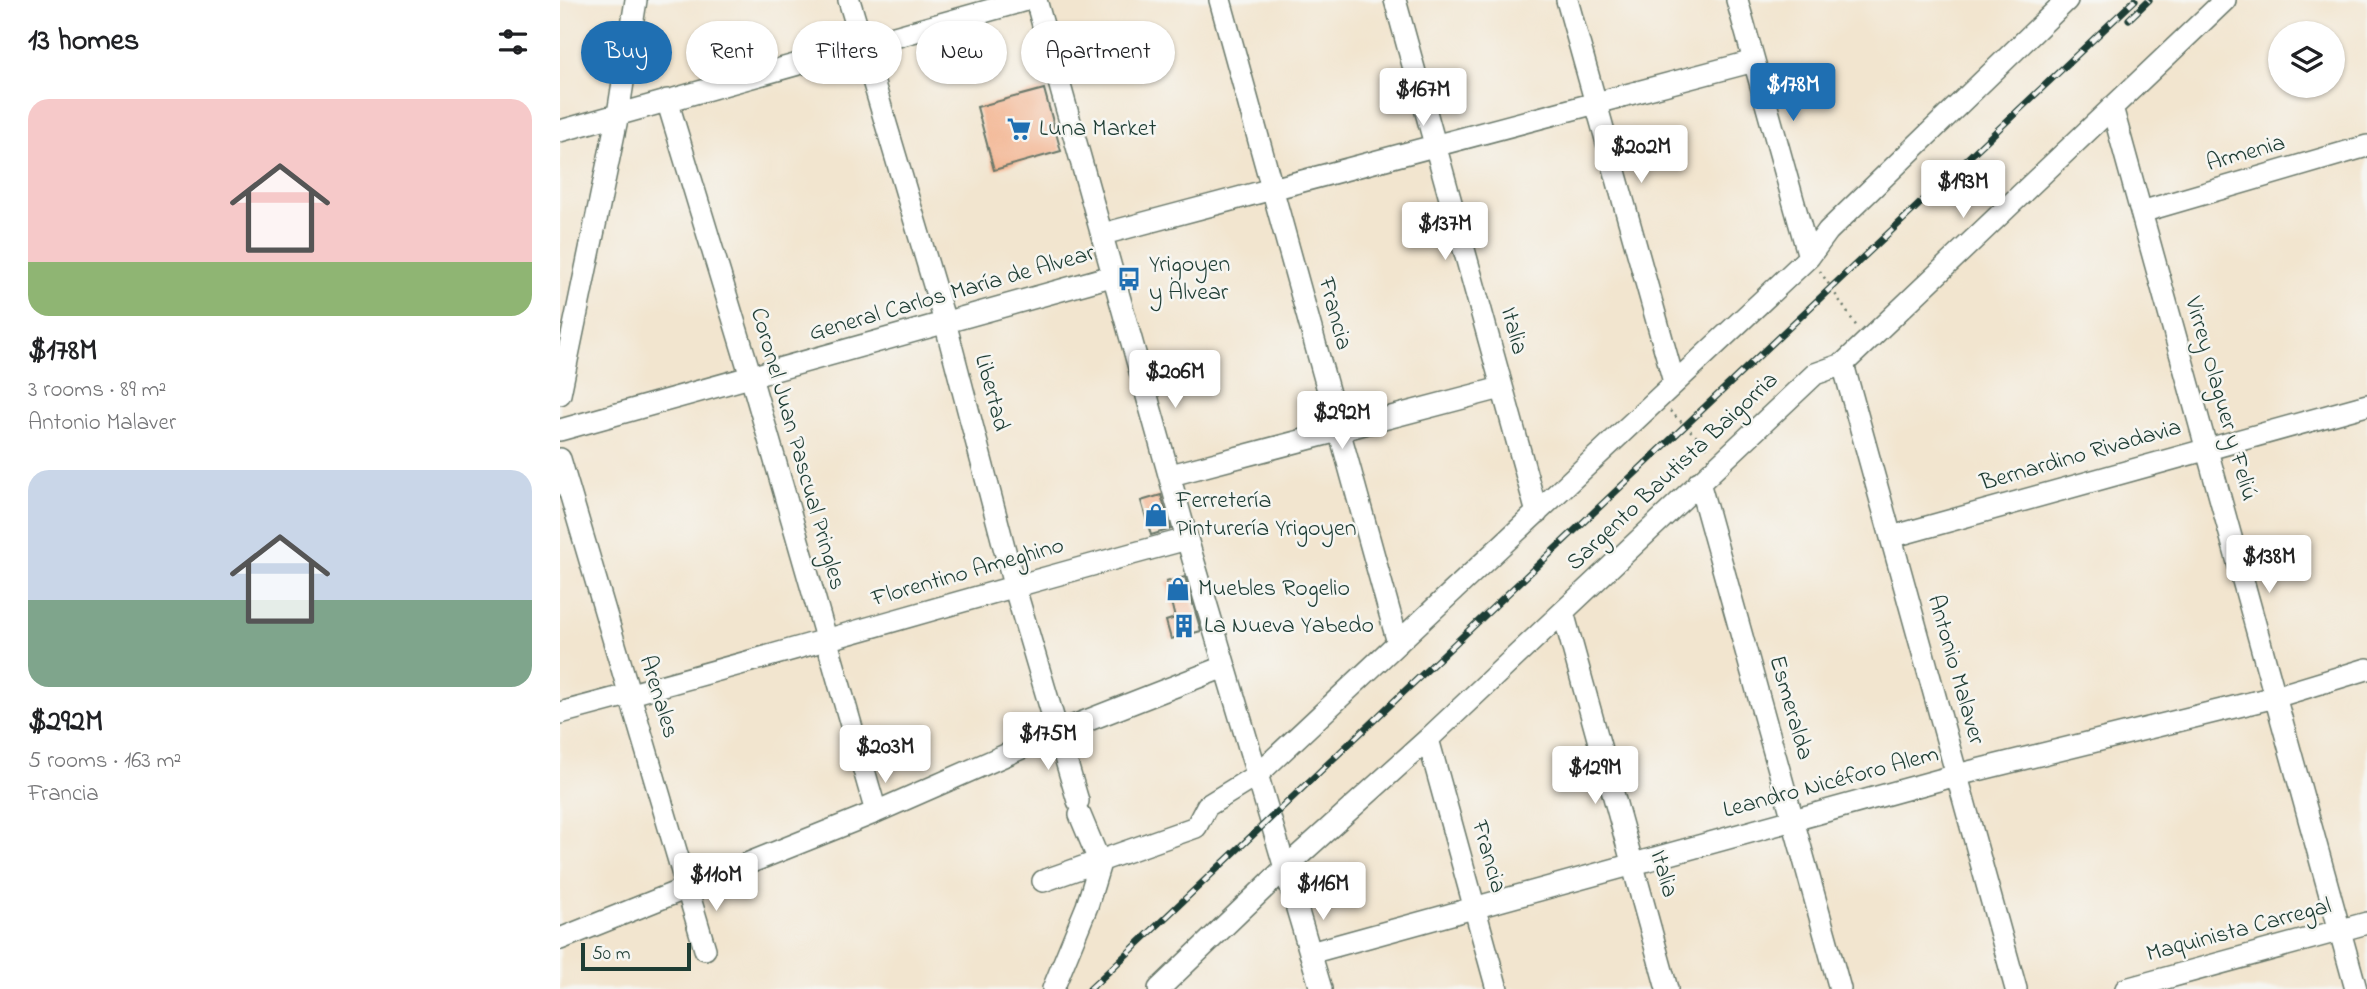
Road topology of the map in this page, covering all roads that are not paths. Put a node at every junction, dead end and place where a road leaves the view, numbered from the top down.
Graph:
1 (636, 0) edge
2 (849, 0) edge
3 (1026, 0) edge
4 (1036, 0) edge
5 (1220, 0) edge
6 (1395, 0) edge
7 (1567, 0) edge
8 (1737, 0) edge
9 (2067, 0) edge
10 (2225, 0) edge
11 (856, 21) edge
12 (902, 34) edge
13 (1754, 61) junction
14 (792, 65) edge
15 (875, 84) edge
16 (667, 100) junction
17 (1596, 104) junction
18 (2112, 107) junction
19 (618, 114) junction
20 (560, 131) edge
21 (2367, 146) edge
22 (1435, 147) junction
23 (1273, 190) junction
24 (2140, 212) junction
25 (1103, 234) junction
26 (1802, 265) junction
27 (1115, 275) junction
28 (945, 322) junction
29 (1843, 364) junction
30 (751, 377) junction
31 (1674, 382) junction
32 (1501, 388) junction
33 (560, 394) edge
34 (2367, 405) edge
35 (560, 430) edge
36 (1339, 430) junction
37 (2206, 448) junction
38 (560, 459) edge
39 (1171, 475) junction
40 (1699, 482) junction
41 (1537, 513) junction
42 (1891, 537) junction
43 (1187, 539) junction
44 (1014, 585) junction
45 (1563, 612) junction
46 (825, 642) junction
47 (1398, 643) junction
48 (1224, 667) junction
49 (2367, 669) edge
50 (630, 695) junction
51 (2275, 697) junction
52 (560, 713) edge
53 (1058, 732) junction
54 (1428, 739) junction
55 (1257, 775) junction
56 (1957, 775) junction
57 (876, 812) junction
58 (1794, 820) junction
59 (1100, 863) junction
60 (1633, 865) junction
61 (1285, 868) junction
62 (1043, 881) dead end
63 (687, 888) junction
64 (1475, 908) junction
65 (2367, 923) edge
66 (2340, 930) junction
67 (560, 939) edge
68 (705, 949) dead end
69 (1310, 953) junction
70 (1053, 989) edge
71 (1159, 989) edge
72 (1321, 989) edge
73 (1497, 989) edge
74 (1667, 989) edge
75 (1840, 989) edge
76 (2016, 989) edge
77 (2126, 989) edge
78 (2356, 989) edge

1 - 19 street
2 - 11 street, Libertad
3 - 12 street
4 - 25 street
5 - 23 street, Francia
6 - 22 street, Italia
7 - 17 street
8 - 13 street
9 - 26 street
10 - 18 street, Sargento Bautista Baigorria
13 - 17 street, General Carlos María de Alvear
13 - 26 street
14 - 16 street
15 - 28 street, Libertad
16 - 19 street
16 - 30 street, Coronel Juan Pascual Pringles
17 - 22 street, General Carlos María de Alvear
17 - 31 street
18 - 24 street, Virrey Olaguer y Feliú
18 - 29 street, Sargento Bautista Baigorria
19 - 20 street
19 - 33 street
21 - 24 street, Armenia
22 - 23 street, General Carlos María de Alvear
22 - 32 street, Italia
23 - 25 street, General Carlos María de Alvear
23 - 36 street, Francia
24 - 37 street, Virrey Olaguer y Feliú
25 - 27 street
26 - 31 street
27 - 28 street, General Carlos María de Alvear
27 - 39 street
28 - 30 street, General Carlos María de Alvear
28 - 44 street, Libertad
29 - 40 street, Sargento Bautista Baigorria
29 - 42 street, Antonio Malaver
30 - 35 street, General Carlos María de Alvear
30 - 46 street, Coronel Juan Pascual Pringles
31 - 41 street
32 - 36 street
32 - 41 street, Italia
34 - 37 street, Bernardino Rivadavia
36 - 39 street
36 - 47 street, Francia
37 - 42 street, Bernardino Rivadavia
37 - 51 street, Virrey Olaguer y Feliú
38 - 50 street, Arenales
39 - 43 street
40 - 45 street, Sargento Bautista Baigorria
40 - 58 street, Esmeralda
41 - 47 street
42 - 56 street, Antonio Malaver
43 - 44 street, Florentino Ameghino
43 - 48 street
44 - 46 street, Florentino Ameghino
44 - 53 street, Libertad
45 - 54 street, Sargento Bautista Baigorria
45 - 60 street, Italia
46 - 50 street, Florentino Ameghino
46 - 57 street, Coronel Juan Pascual Pringles
47 - 55 street
48 - 53 street
48 - 55 street
49 - 51 street, Leandro Nicéforo Alem
50 - 52 street, Florentino Ameghino
50 - 63 street, Arenales
51 - 56 street, Leandro Nicéforo Alem
51 - 66 street, Virrey Olaguer y Feliú
53 - 57 street
53 - 59 street, Libertad
54 - 61 street, Sargento Bautista Baigorria
54 - 64 street, Francia
55 - 59 street
55 - 61 street
56 - 58 street, Leandro Nicéforo Alem
56 - 76 street, Antonio Malaver
57 - 63 street
58 - 60 street, Leandro Nicéforo Alem
58 - 75 street, Esmeralda
59 - 62 street
59 - 70 street
60 - 64 street, Leandro Nicéforo Alem
60 - 74 street, Italia
61 - 69 street
61 - 71 street, Sargento Bautista Baigorria
63 - 67 street
63 - 68 street, Arenales
64 - 69 street, Leandro Nicéforo Alem
64 - 73 street, Francia
65 - 66 street, Maquinista Carregal
66 - 77 street, Maquinista Carregal
66 - 78 street, Virrey Olaguer y Feliú
69 - 72 street

